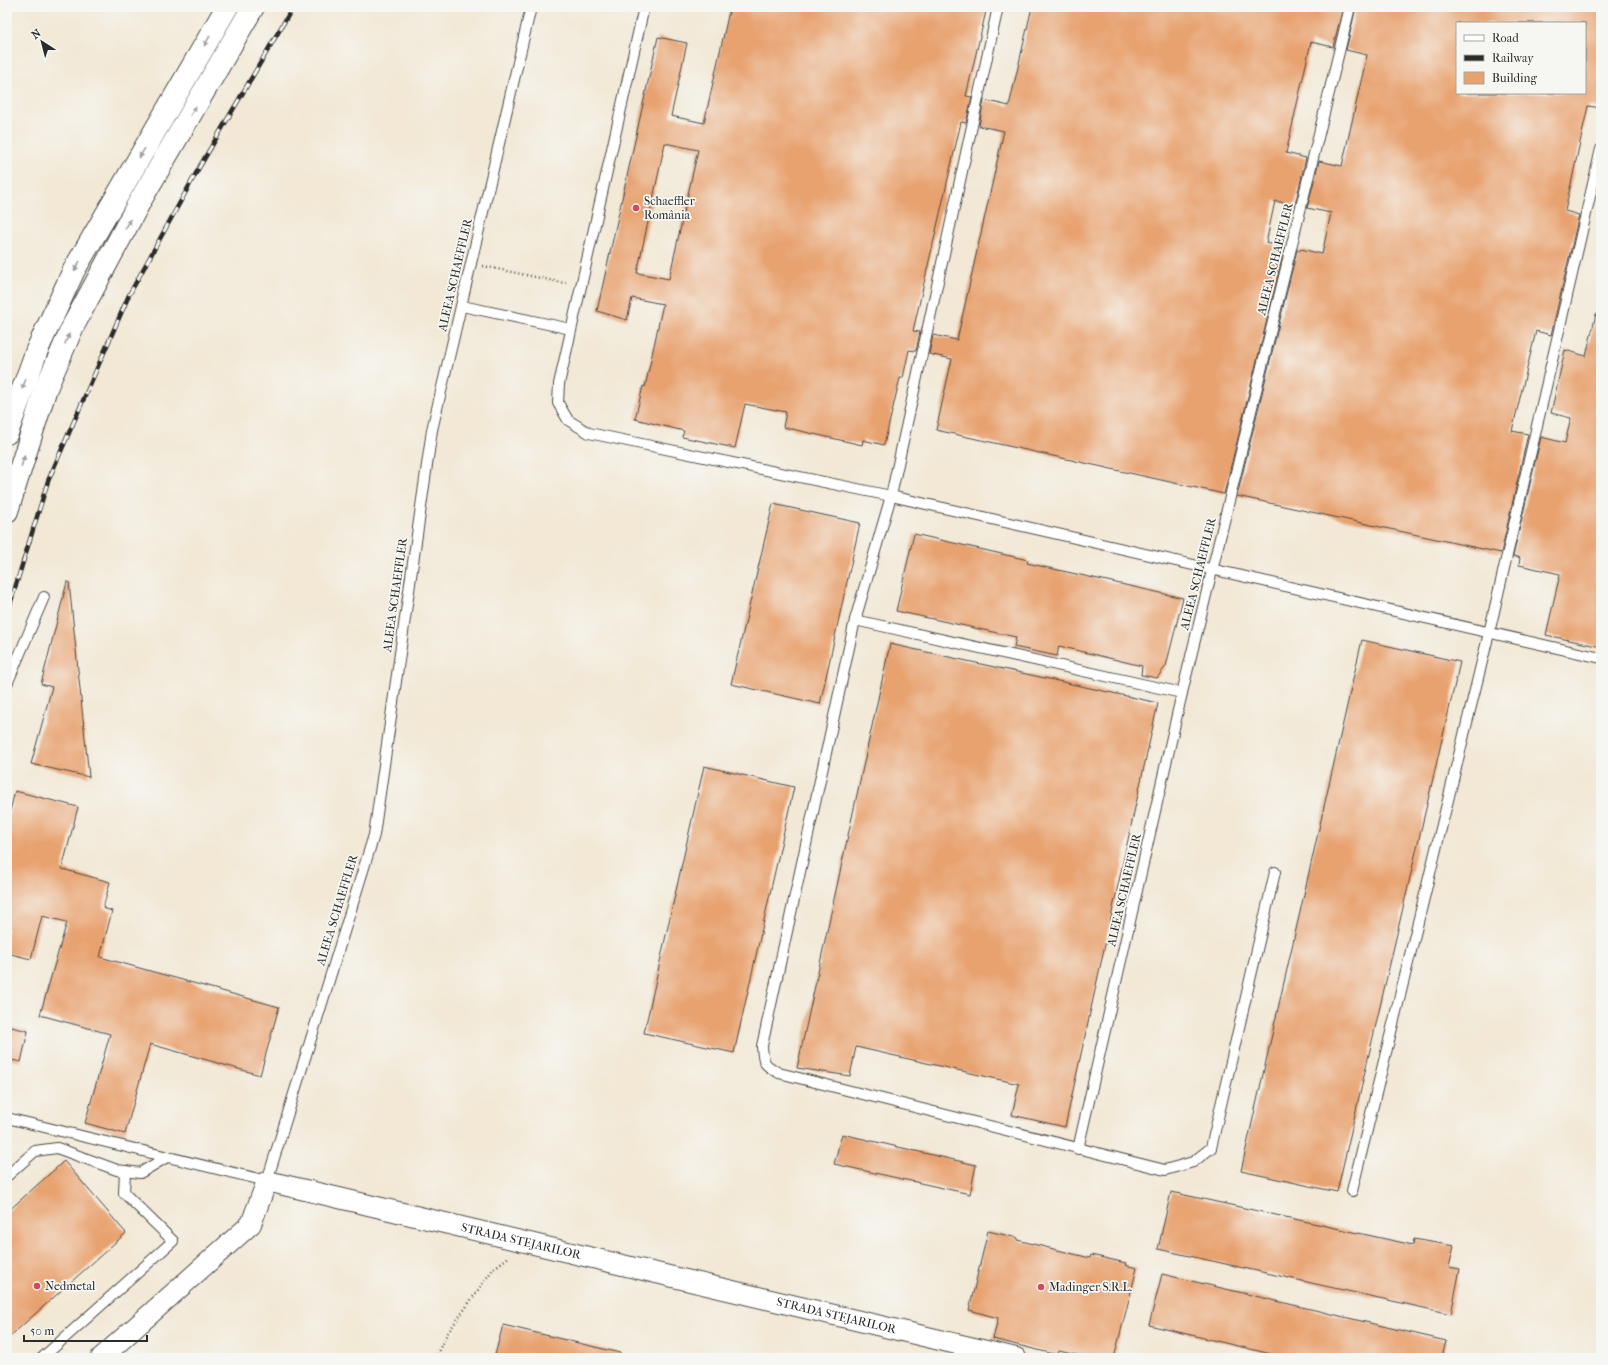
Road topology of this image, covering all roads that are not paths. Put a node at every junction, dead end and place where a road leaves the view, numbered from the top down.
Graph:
1 (227, 7) edge
2 (253, 7) edge
3 (531, 7) edge
4 (644, 7) edge
5 (998, 7) edge
6 (1350, 7) edge
7 (1601, 150) edge
8 (462, 306) junction
9 (571, 329) junction
10 (7, 433) edge
11 (891, 496) junction
12 (7, 512) edge
13 (1213, 569) junction
14 (44, 597) dead end
15 (855, 620) junction
16 (1489, 633) junction
17 (1601, 658) edge
18 (7, 684) edge
19 (1182, 693) junction
20 (1275, 872) dead end
21 (7, 1118) edge
22 (1078, 1149) junction
23 (167, 1157) junction
24 (125, 1171) junction
25 (7, 1176) edge
26 (268, 1180) junction
27 (1352, 1191) dead end
28 (42, 1358) edge
29 (101, 1358) edge
30 (1016, 1358) edge

1 -> 10 highway
12 -> 2 highway
3 - 8 lane, ALEEA SCHAEFFLER
4 - 9 lane
5 - 11 lane
6 - 13 lane, ALEEA SCHAEFFLER
7 - 16 lane
8 - 9 lane
8 - 26 lane, ALEEA SCHAEFFLER
9 - 11 lane
11 - 13 lane
11 - 15 lane
13 - 16 lane
13 - 19 lane, ALEEA SCHAEFFLER
14 - 18 lane
15 - 19 lane
15 - 22 lane
16 - 17 lane
16 - 27 lane
19 - 22 lane, ALEEA SCHAEFFLER
20 - 22 lane
21 - 23 lane
23 - 24 lane
23 - 26 lane
24 - 25 lane
24 - 28 lane
26 - 29 street
26 - 30 street, STRADA STEJARILOR

